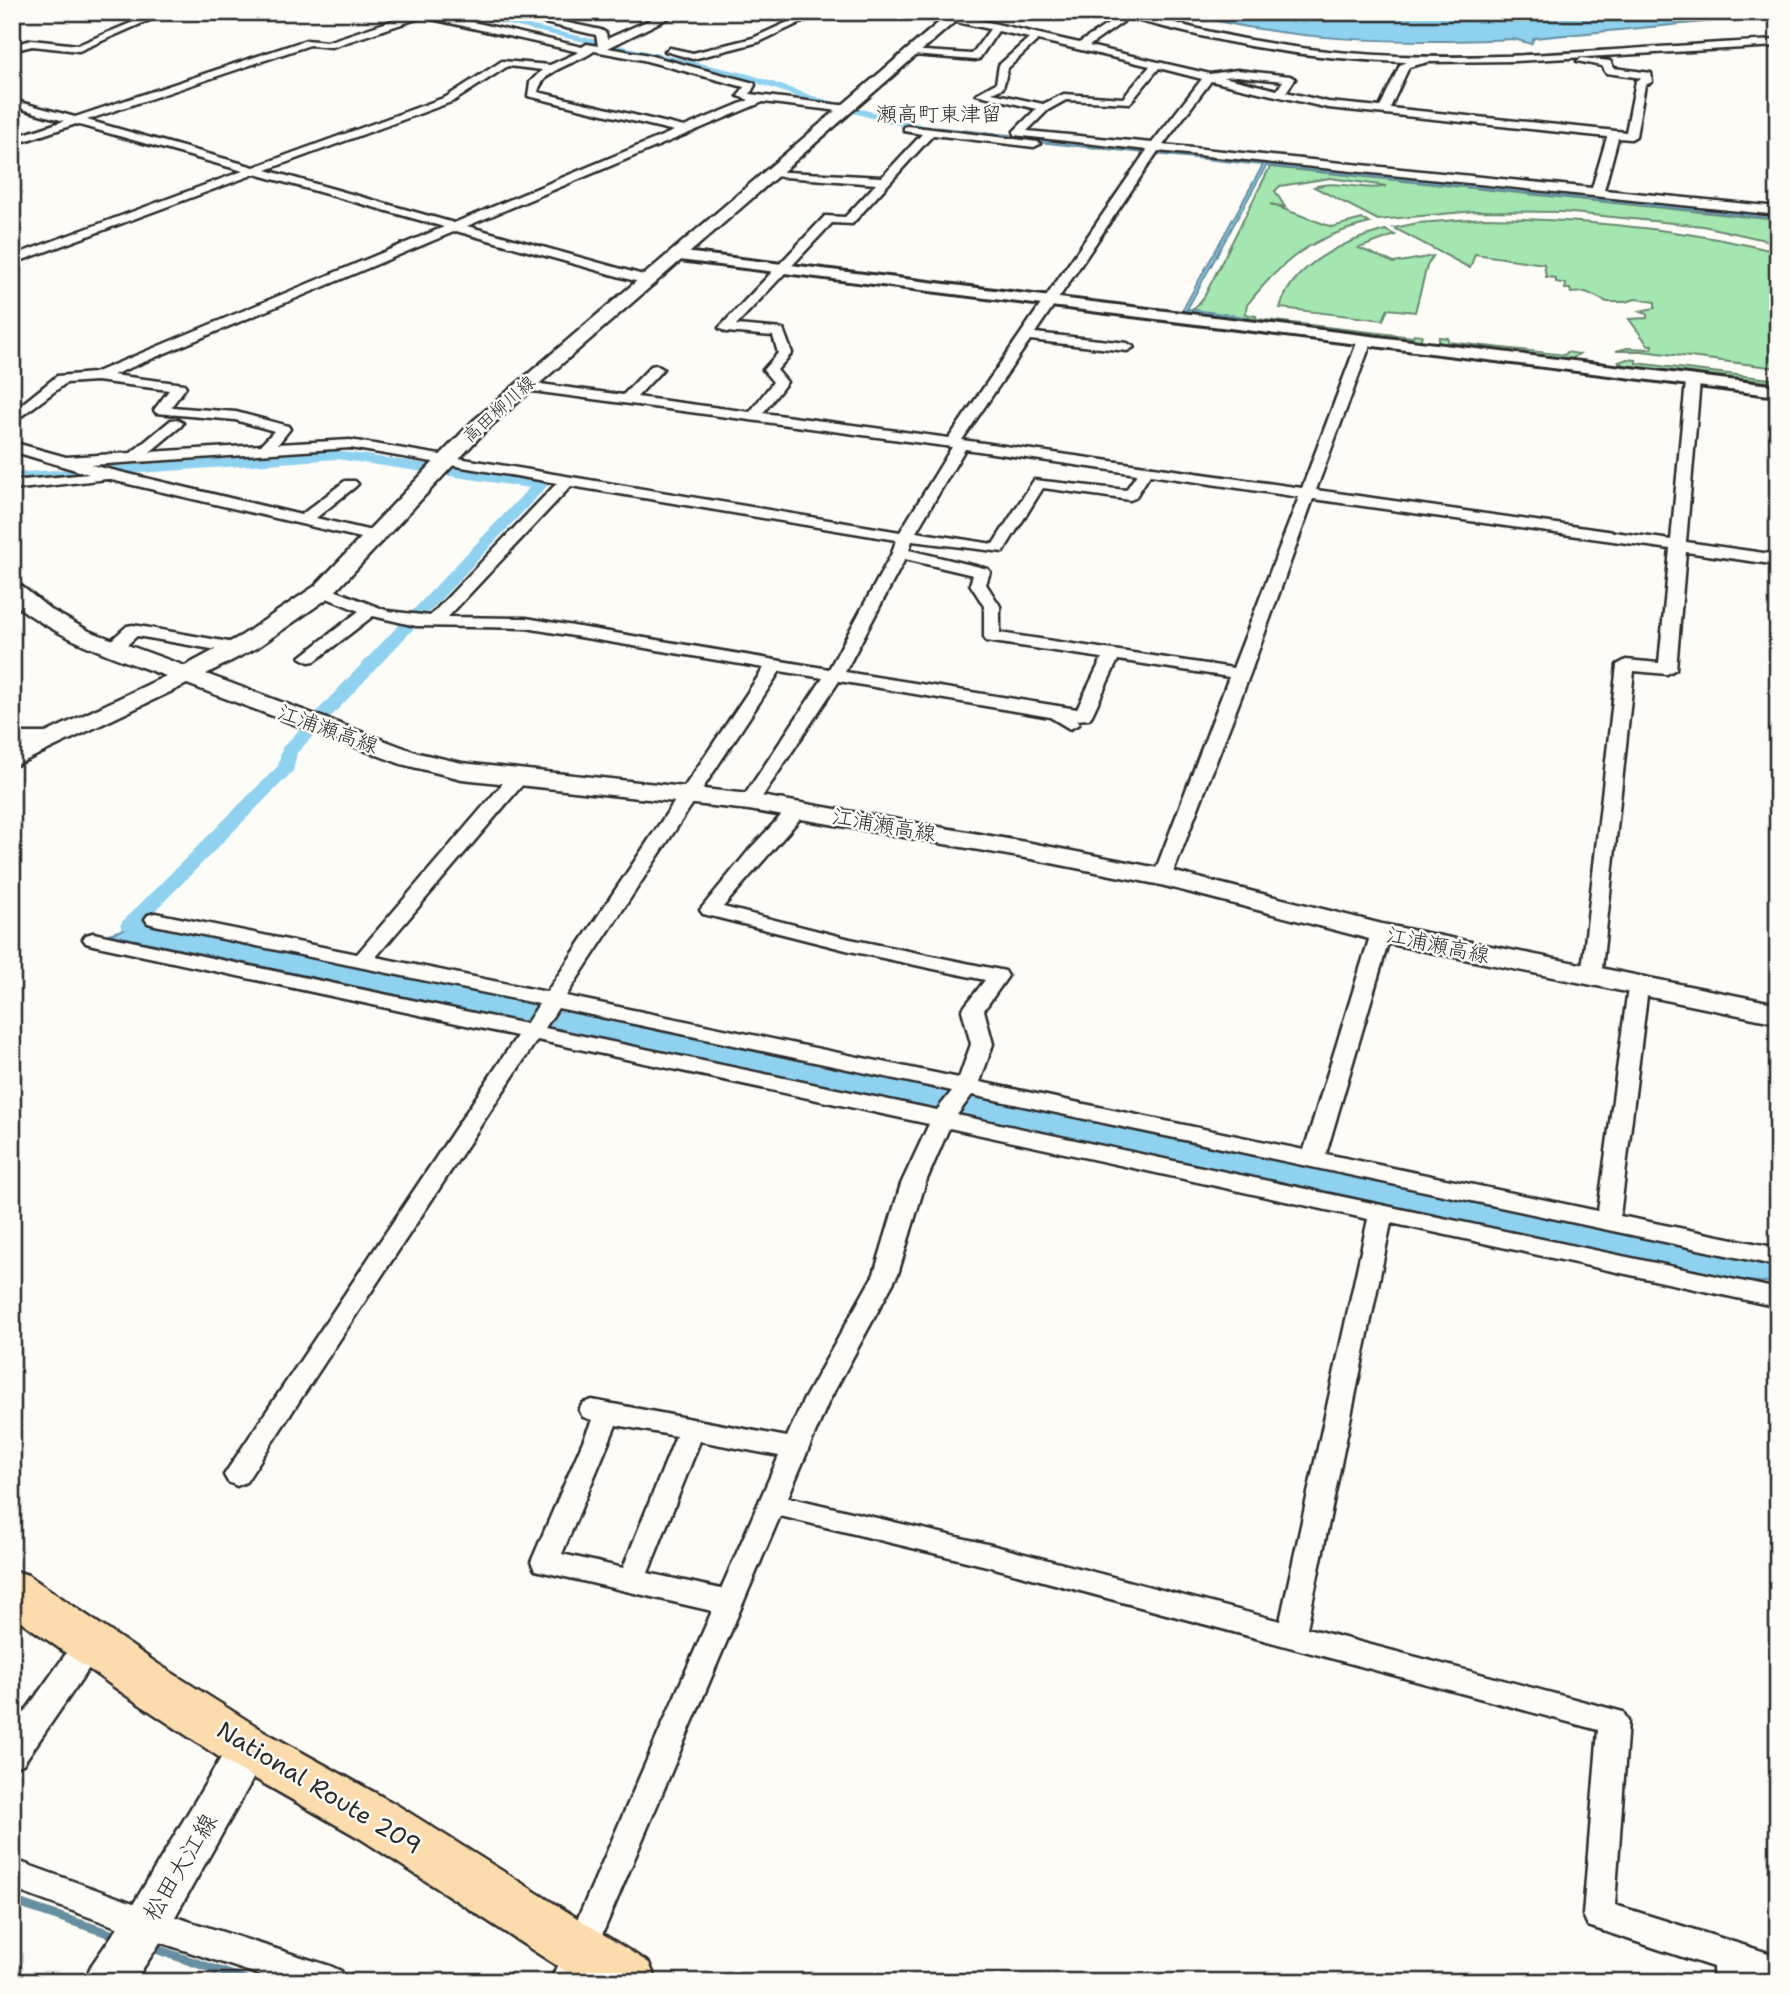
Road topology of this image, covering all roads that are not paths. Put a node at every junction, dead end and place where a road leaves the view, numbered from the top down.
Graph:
1 (133, 12) edge
2 (502, 12) edge
3 (675, 12) edge
4 (818, 12) edge
5 (912, 12) edge
6 (1098, 12) edge
7 (1124, 12) edge
8 (418, 13) edge
9 (956, 15) edge
10 (996, 27) junction
11 (1035, 36) junction
12 (617, 39) junction
13 (629, 42) dead end
14 (642, 45) dead end
15 (1778, 45) edge
16 (602, 46) junction
17 (12, 48) edge
18 (1087, 50) junction
19 (589, 51) junction
20 (913, 52) junction
21 (1567, 53) junction
22 (1616, 55) junction
23 (1554, 58) junction
24 (1426, 59) junction
25 (1405, 65) junction
26 (1159, 67) junction
27 (551, 68) junction
28 (1214, 77) junction
29 (1280, 93) junction
30 (760, 99) junction
31 (12, 103) edge
32 (1044, 108) junction
33 (848, 109) junction
34 (1383, 111) junction
35 (76, 121) junction
36 (908, 129) dead end
37 (684, 130) junction
38 (929, 133) junction
39 (1608, 133) junction
40 (12, 142) edge
41 (1151, 153) junction
42 (253, 170) junction
43 (772, 173) junction
44 (885, 181) junction
45 (1597, 193) junction
46 (1778, 211) edge
47 (451, 226) junction
48 (676, 256) junction
49 (12, 260) edge
50 (780, 269) junction
51 (650, 281) junction
52 (1050, 302) junction
53 (1026, 336) junction
54 (1365, 340) junction
55 (1127, 347) dead end
56 (656, 369) dead end
57 (96, 377) junction
58 (1693, 381) junction
59 (525, 386) junction
60 (1778, 391) edge
61 (626, 400) junction
62 (753, 417) junction
63 (12, 419) edge
64 (176, 423) dead end
65 (957, 444) junction
66 (12, 446) edge
67 (266, 449) junction
68 (136, 457) junction
69 (443, 461) junction
70 (70, 463) junction
71 (1146, 471) junction
72 (118, 477) junction
73 (566, 481) junction
74 (351, 484) dead end
75 (12, 486) edge
76 (1310, 494) junction
77 (303, 520) junction
78 (364, 534) junction
79 (903, 544) junction
80 (1679, 546) junction
81 (1778, 560) edge
82 (12, 590) edge
83 (323, 591) junction
84 (378, 613) junction
85 (439, 622) junction
86 (113, 648) junction
87 (240, 649) junction
88 (1112, 654) junction
89 (309, 657) dead end
90 (775, 665) junction
91 (1241, 674) junction
92 (834, 675) junction
93 (187, 676) junction
94 (1055, 713) junction
95 (1070, 724) dead end
96 (12, 738) edge
97 (52, 738) junction
98 (12, 759) edge
99 (517, 779) junction
100 (691, 795) junction
101 (749, 802) junction
102 (797, 810) junction
103 (1163, 877) junction
104 (155, 919) dead end
105 (1381, 933) junction
106 (93, 939) dead end
107 (362, 961) junction
108 (1591, 978) junction
109 (1638, 988) junction
110 (554, 1000) junction
111 (1778, 1014) edge
112 (531, 1032) junction
113 (967, 1087) junction
114 (942, 1119) junction
115 (1312, 1159) junction
116 (1381, 1214) junction
117 (1608, 1221) junction
118 (1778, 1256) edge
119 (1778, 1298) edge
120 (692, 1429) junction
121 (796, 1449) junction
122 (237, 1475) dead end
123 (773, 1504) junction
124 (631, 1581) junction
125 (12, 1589) edge
126 (730, 1602) junction
127 (1291, 1637) junction
128 (90, 1643) junction
129 (249, 1749) junction
130 (12, 1755) edge
131 (12, 1874) edge
132 (147, 1923) junction
133 (573, 1966) edge
134 (1729, 1969) edge
135 (1778, 1972) edge
136 (107, 1982) edge
137 (330, 1982) edge
138 (630, 1982) edge

1 - 17 street
2 - 16 street
3 - 12 street
4 - 14 street
5 - 9 street
6 - 18 street
7 - 24 street
8 - 19 street
8 - 35 street
9 - 10 street
9 - 20 main road, 高田柳川線
10 - 11 street
10 - 20 street
11 - 18 street
11 - 32 street
12 - 13 street
12 - 16 street
15 - 21 street
15 - 22 street
16 - 19 street
16 - 30 street
18 - 26 street
19 - 27 street
20 - 33 main road, 高田柳川線
21 - 22 street
21 - 24 street
22 - 23 street
23 - 25 street
23 - 39 street
24 - 25 street
25 - 34 street
26 - 28 street
26 - 32 street
27 - 37 street
27 - 42 street
28 - 29 street
28 - 29 street
28 - 41 street
29 - 34 street
30 - 33 street
30 - 37 street
31 - 35 street
32 - 41 street
33 - 43 main road, 高田柳川線
34 - 39 street
35 - 40 street
35 - 42 street
36 - 38 street
37 - 47 street
38 - 41 street
38 - 44 street
39 - 45 street
41 - 45 street
41 - 52 street
42 - 47 street
42 - 49 street
43 - 44 street
43 - 48 main road, 高田柳川線
44 - 50 street
45 - 46 street
47 - 51 street
47 - 57 street
48 - 50 street
48 - 51 main road, 高田柳川線
50 - 52 street
50 - 62 street
51 - 59 main road, 高田柳川線
52 - 53 street
52 - 54 street
53 - 55 street
53 - 65 street
54 - 58 street
54 - 76 street
56 - 61 street
57 - 63 street
57 - 67 street
58 - 60 street
58 - 80 street
59 - 61 street
59 - 69 main road, 高田柳川線
61 - 62 street
62 - 65 street
64 - 68 street
65 - 71 street
65 - 79 street
66 - 70 street
67 - 68 street
67 - 69 street
68 - 70 street
69 - 73 street
69 - 78 main road, 高田柳川線
70 - 72 street
71 - 76 street
71 - 79 street
72 - 75 street
72 - 77 street
73 - 79 street
73 - 85 street
74 - 77 street
76 - 80 street
76 - 91 street
77 - 78 street
78 - 83 main road, 高田柳川線
79 - 88 street
79 - 92 street
80 - 81 street
80 - 108 street
82 - 86 main road, 江浦瀬高線
83 - 84 street
83 - 87 main road, 高田柳川線
84 - 85 street
84 - 89 street
85 - 90 street
86 - 87 street
86 - 93 main road, 江浦瀬高線
87 - 93 main road, 高田柳川線
88 - 91 street
88 - 94 street
90 - 92 street
90 - 100 street
91 - 103 street
92 - 94 street
92 - 101 street
93 - 97 main road, 高田柳川線
93 - 99 main road, 江浦瀬高線
94 - 95 street
96 - 97 street
97 - 98 main road, 高田柳川線
99 - 100 main road, 江浦瀬高線
99 - 107 street
100 - 101 main road, 江浦瀬高線
100 - 110 street
101 - 102 main road, 江浦瀬高線
102 - 103 main road, 江浦瀬高線
102 - 113 street
103 - 105 main road, 江浦瀬高線
104 - 107 street
105 - 108 main road, 江浦瀬高線
105 - 115 street
106 - 112 street
107 - 110 street
108 - 109 main road, 江浦瀬高線
109 - 111 main road, 江浦瀬高線
109 - 117 street
110 - 112 street
110 - 113 street
112 - 114 street
112 - 122 street
113 - 114 street
113 - 115 street
114 - 116 street
114 - 121 street
115 - 117 street
116 - 119 street
116 - 127 street
117 - 118 street
120 - 121 street
120 - 124 street
120 - 124 street
121 - 123 street
123 - 126 street
123 - 127 street
124 - 126 street
125 - 128 highway, National Route 209
126 - 133 street
127 - 134 street
128 - 129 highway, National Route 209
128 - 130 street
129 - 132 main road, 松田大江線
129 - 133 highway, National Route 209
131 - 132 street
132 - 136 main road, 松田大江線
132 - 137 street
133 - 138 highway, National Route 209
134 - 135 street

